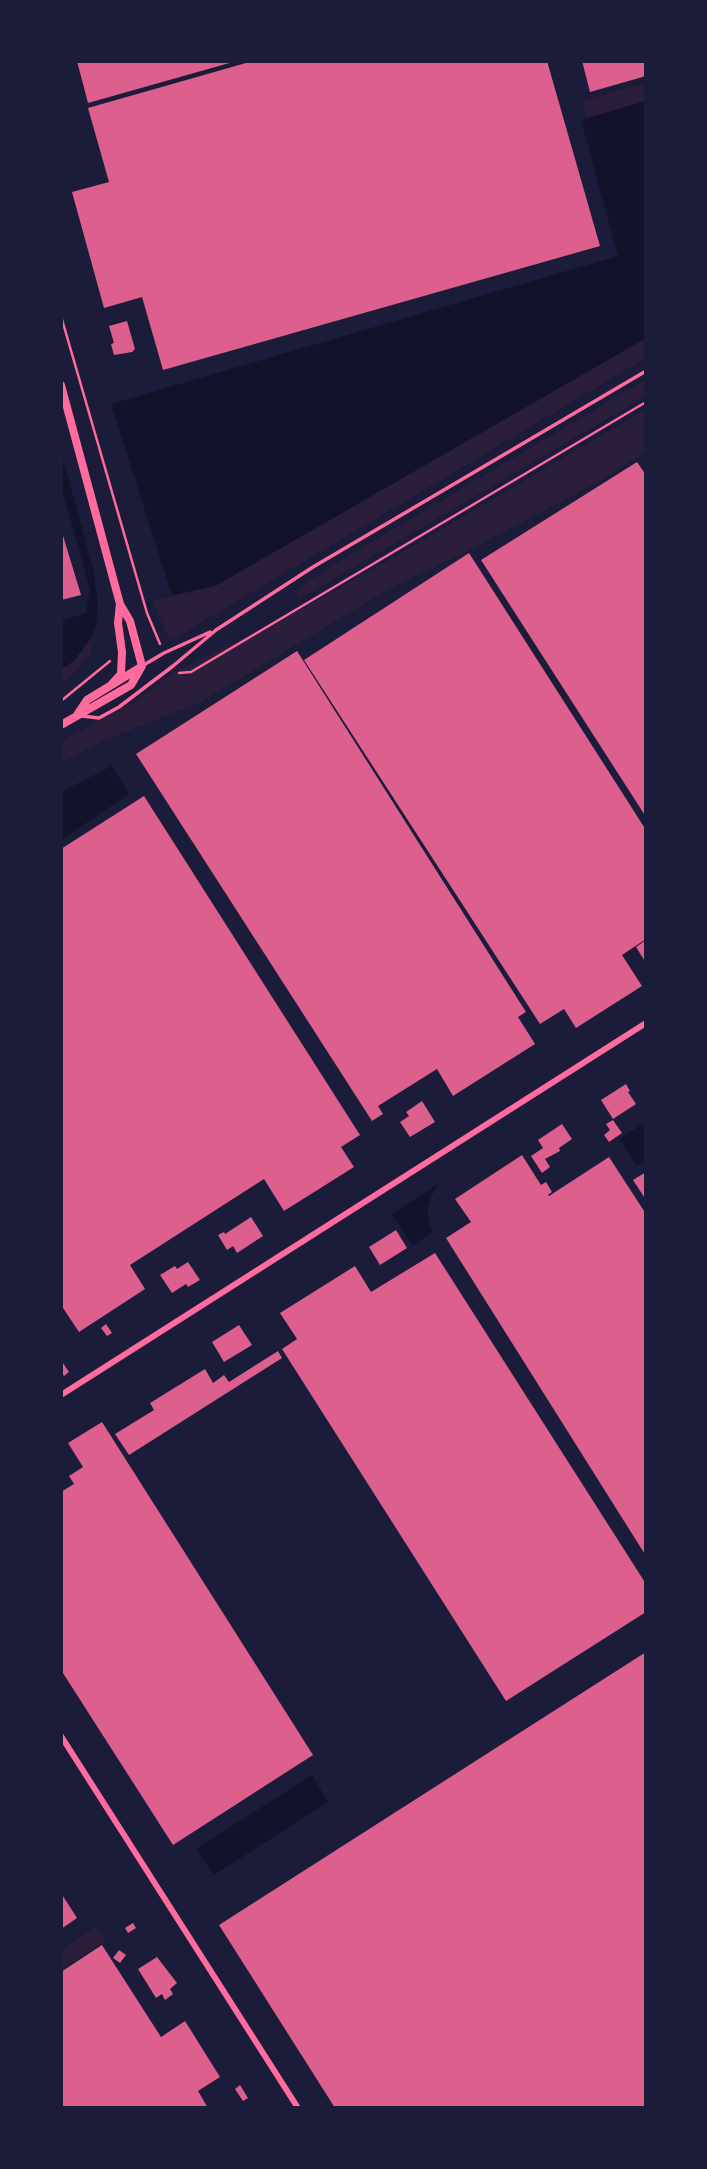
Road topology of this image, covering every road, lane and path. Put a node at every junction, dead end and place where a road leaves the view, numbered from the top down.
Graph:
1 (61, 316) edge
2 (646, 370) edge
3 (61, 385) edge
4 (646, 402) edge
5 (120, 604) junction
6 (216, 630) junction
7 (122, 652) junction
8 (164, 653) junction
9 (142, 666) junction
10 (173, 666) junction
11 (111, 685) junction
12 (61, 701) edge
13 (77, 715) junction
14 (61, 725) edge
15 (646, 1023) edge
16 (61, 1395) edge
17 (61, 1736) edge
18 (298, 2108) edge

1 - 8 path
2 - 6 lane
3 - 5 street
4 - 10 path
5 - 7 street
5 - 9 street
6 - 8 lane
6 - 10 lane
7 - 11 street
7 - 12 path
8 - 9 lane
9 - 11 street
9 - 13 street
10 - 13 lane
11 - 13 street
13 - 14 street
15 - 16 street
17 - 18 street

